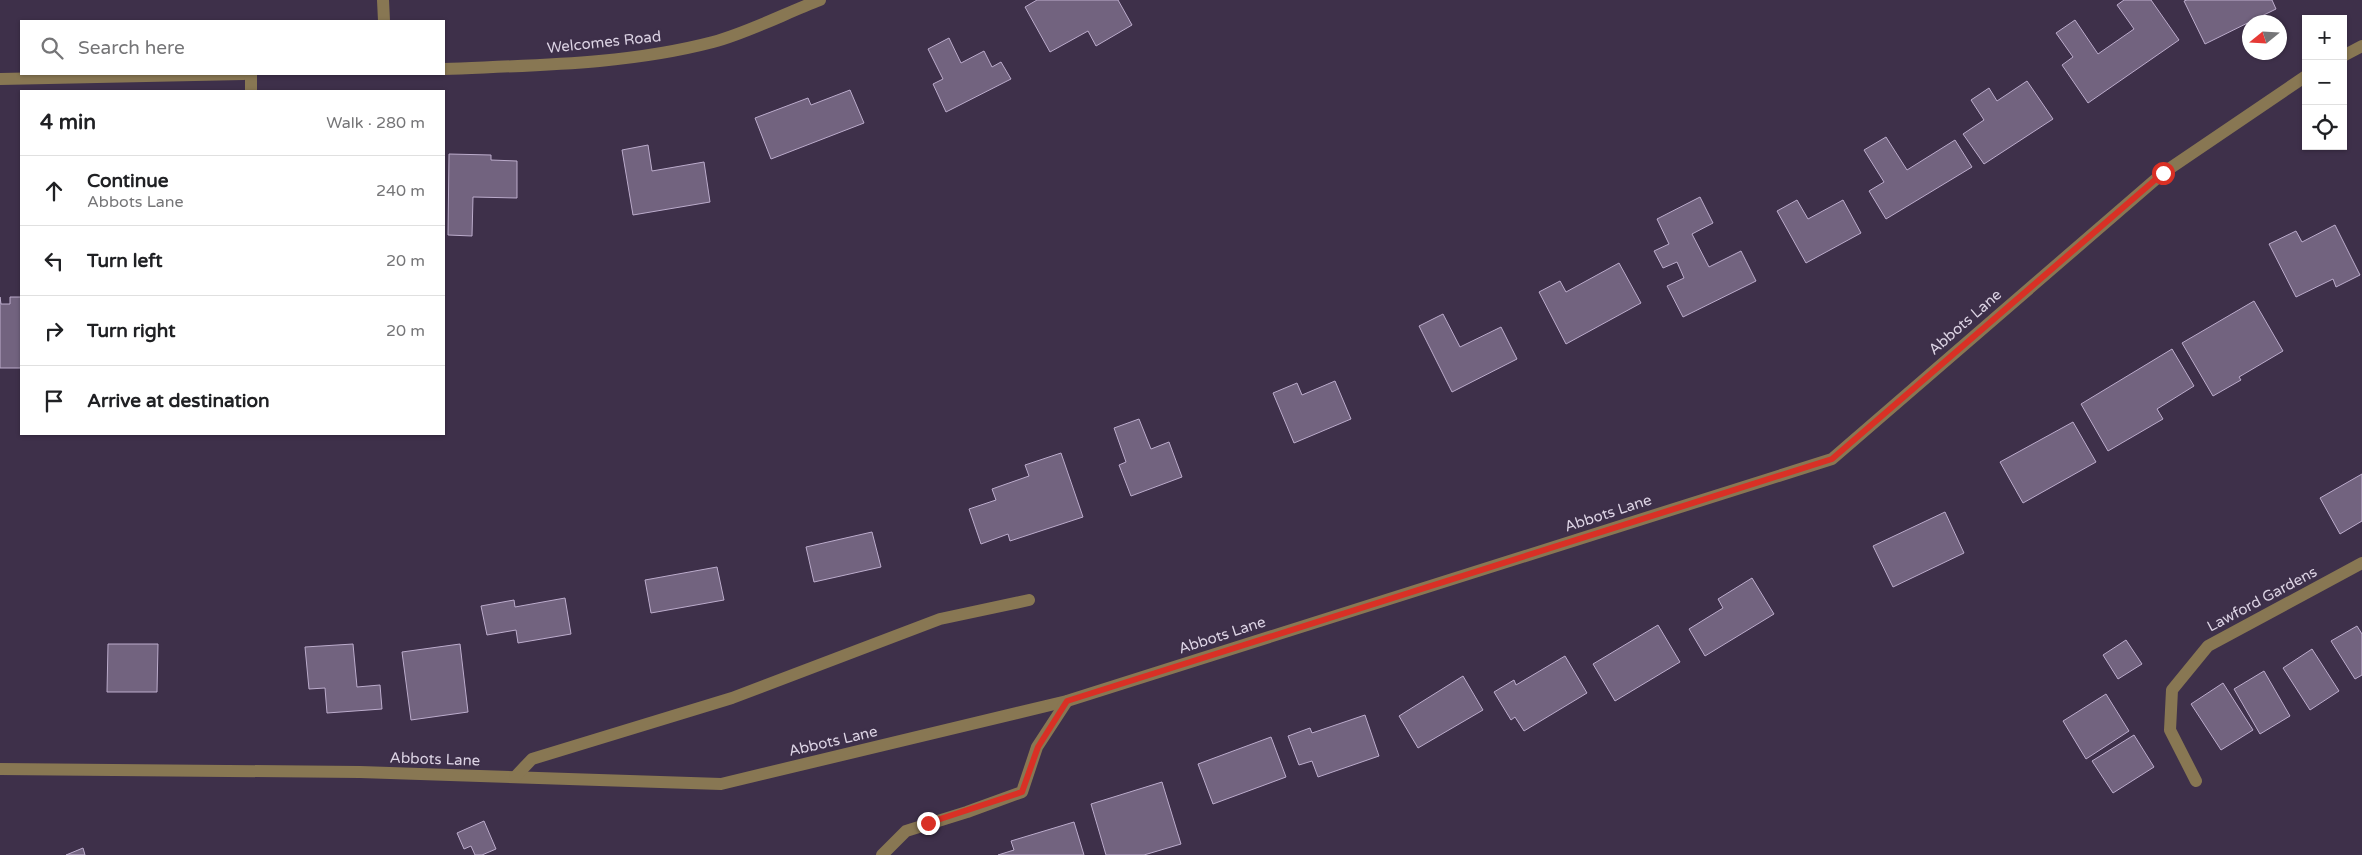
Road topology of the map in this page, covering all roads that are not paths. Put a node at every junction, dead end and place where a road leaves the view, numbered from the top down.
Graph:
1 (383, 0) edge
2 (820, 0) edge
3 (384, 20) edge
4 (2362, 46) edge
5 (2347, 54) edge
6 (445, 69) edge
7 (195, 75) edge
8 (251, 75) edge
9 (0, 79) edge
10 (2302, 79) edge
11 (251, 90) edge
12 (2362, 563) edge
13 (1029, 600) dead end
14 (1067, 701) junction
15 (0, 769) edge
16 (516, 777) junction
17 (2196, 782) dead end
18 (882, 855) edge

1 - 3 street
2 - 6 street, Welcomes Road
4 - 5 street
7 - 9 street
8 - 11 street
10 - 14 street, Abbots Lane
12 - 17 street, Lawford Gardens
13 - 16 street
14 - 16 street, Abbots Lane
14 - 18 street
15 - 16 street, Abbots Lane

